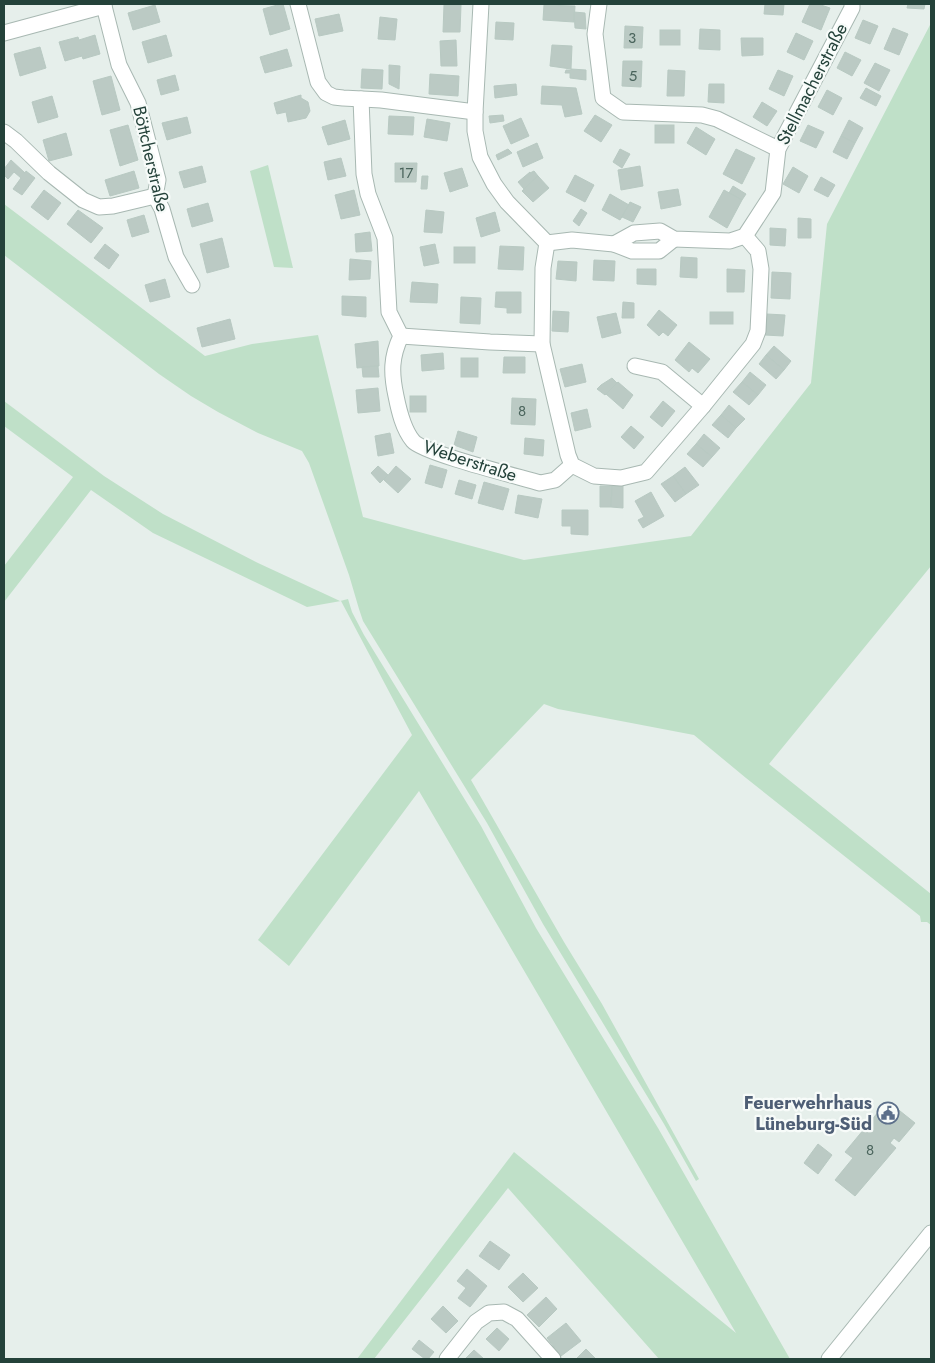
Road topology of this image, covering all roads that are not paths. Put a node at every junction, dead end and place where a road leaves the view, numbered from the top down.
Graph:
1 (298, 4) edge
2 (481, 4) edge
3 (599, 4) edge
4 (852, 4) edge
5 (104, 5) edge
6 (4, 33) edge
7 (361, 99) junction
8 (475, 112) junction
9 (4, 132) edge
10 (778, 149) junction
11 (155, 196) junction
12 (745, 236) junction
13 (547, 243) junction
14 (192, 284) dead end
15 (401, 336) junction
16 (542, 344) junction
17 (635, 366) dead end
18 (703, 406) junction
19 (572, 465) junction
20 (931, 1233) edge
21 (447, 1359) edge
22 (553, 1359) edge
23 (829, 1359) edge

1 - 7 street
2 - 8 street
3 - 10 street
4 - 10 street, Stellmacherstraße
5 - 6 street
5 - 11 street, Böttcherstraße
7 - 8 street
7 - 15 street
8 - 13 street
9 - 11 street
10 - 12 street, Stellmacherstraße
11 - 14 street, Böttcherstraße
12 - 13 street
12 - 18 street
13 - 16 street
15 - 16 street
15 - 19 street, Weberstraße
16 - 19 street
17 - 18 street
18 - 19 street
20 - 23 street
21 - 22 street

